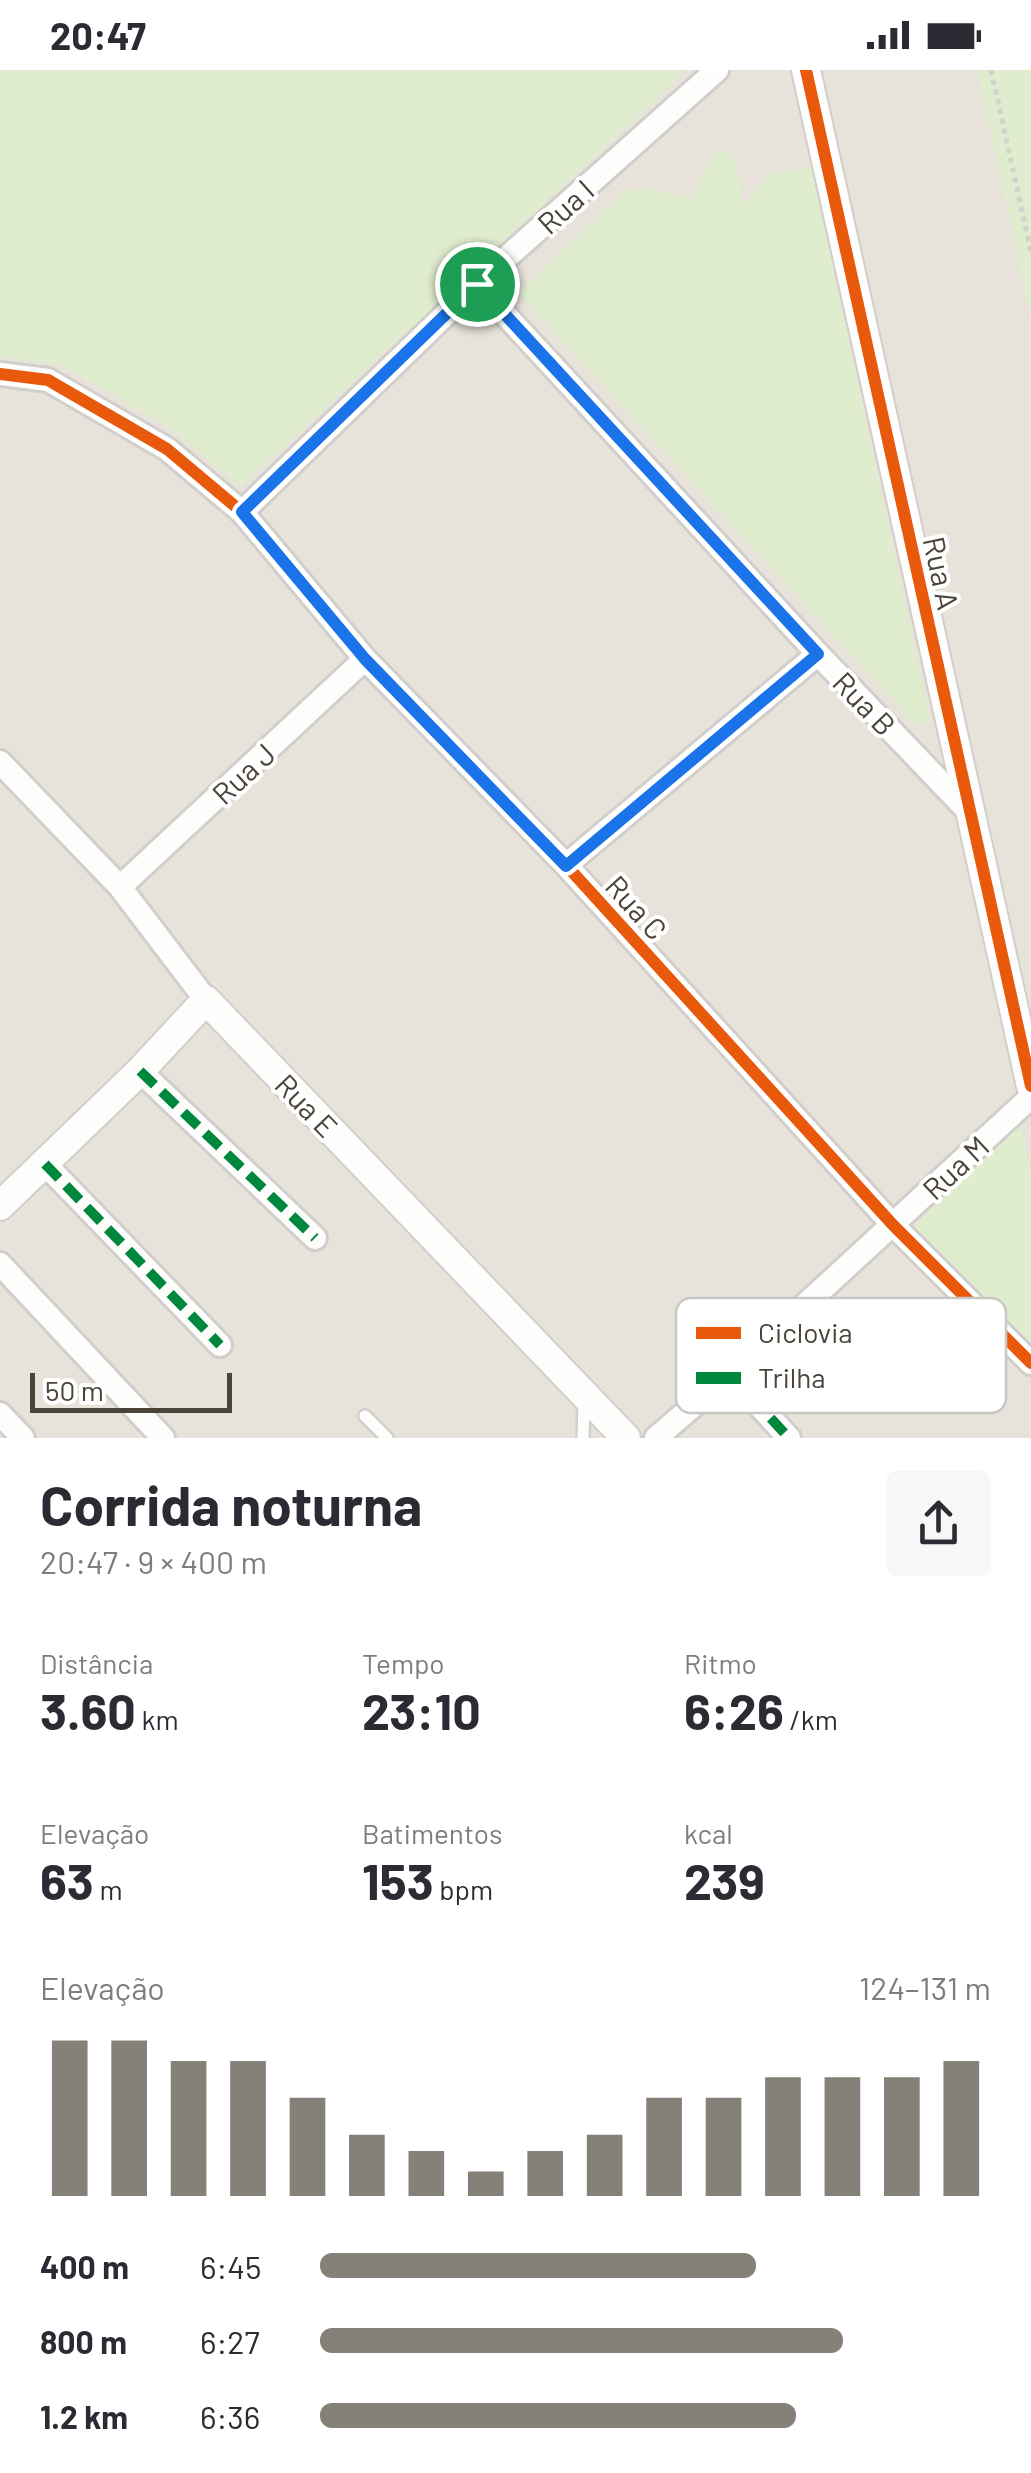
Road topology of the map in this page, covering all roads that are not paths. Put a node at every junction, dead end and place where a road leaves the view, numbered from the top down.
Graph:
1 (717, 70) edge
2 (806, 70) edge
3 (477, 284) junction
4 (0, 374) edge
5 (242, 512) junction
6 (818, 654) junction
7 (365, 659) junction
8 (0, 762) edge
9 (970, 812) junction
10 (566, 866) junction
11 (120, 887) junction
12 (206, 1000) junction
13 (140, 1071) junction
14 (1031, 1086) edge
15 (1031, 1097) edge
16 (45, 1164) junction
17 (0, 1206) edge
18 (893, 1225) junction
19 (315, 1238) dead end
20 (0, 1264) edge
21 (813, 1298) edge
22 (965, 1298) edge
23 (1006, 1339) edge
24 (220, 1345) dead end
25 (1031, 1364) edge
26 (584, 1394) junction
27 (685, 1413) edge
28 (766, 1413) edge
29 (0, 1414) edge
30 (365, 1416) dead end
31 (23, 1438) edge
32 (163, 1438) edge
33 (387, 1438) edge
34 (584, 1438) edge
35 (626, 1438) edge
36 (656, 1438) edge
37 (789, 1438) edge

1 - 3 street, Rua I
2 - 9 street, Rua A
3 - 5 street, Rua I
3 - 6 street, Rua B
4 - 5 street, Rua C
5 - 7 street, Rua C
6 - 9 street, Rua B
6 - 10 street
7 - 10 street, Rua C
7 - 11 street, Rua J
8 - 11 street, Rua E
9 - 14 street, Rua A
10 - 18 street, Rua C
11 - 12 street, Rua E
12 - 13 street
12 - 26 street, Rua E
13 - 16 street
13 - 19 street
15 - 18 street, Rua M
16 - 17 street
16 - 24 street
18 - 21 street, Rua M
18 - 22 street, Rua C
20 - 32 street
23 - 25 street, Rua C
26 - 34 lane
26 - 35 street, Rua E
27 - 36 street, Rua M
28 - 37 street
29 - 31 street
30 - 33 lane

